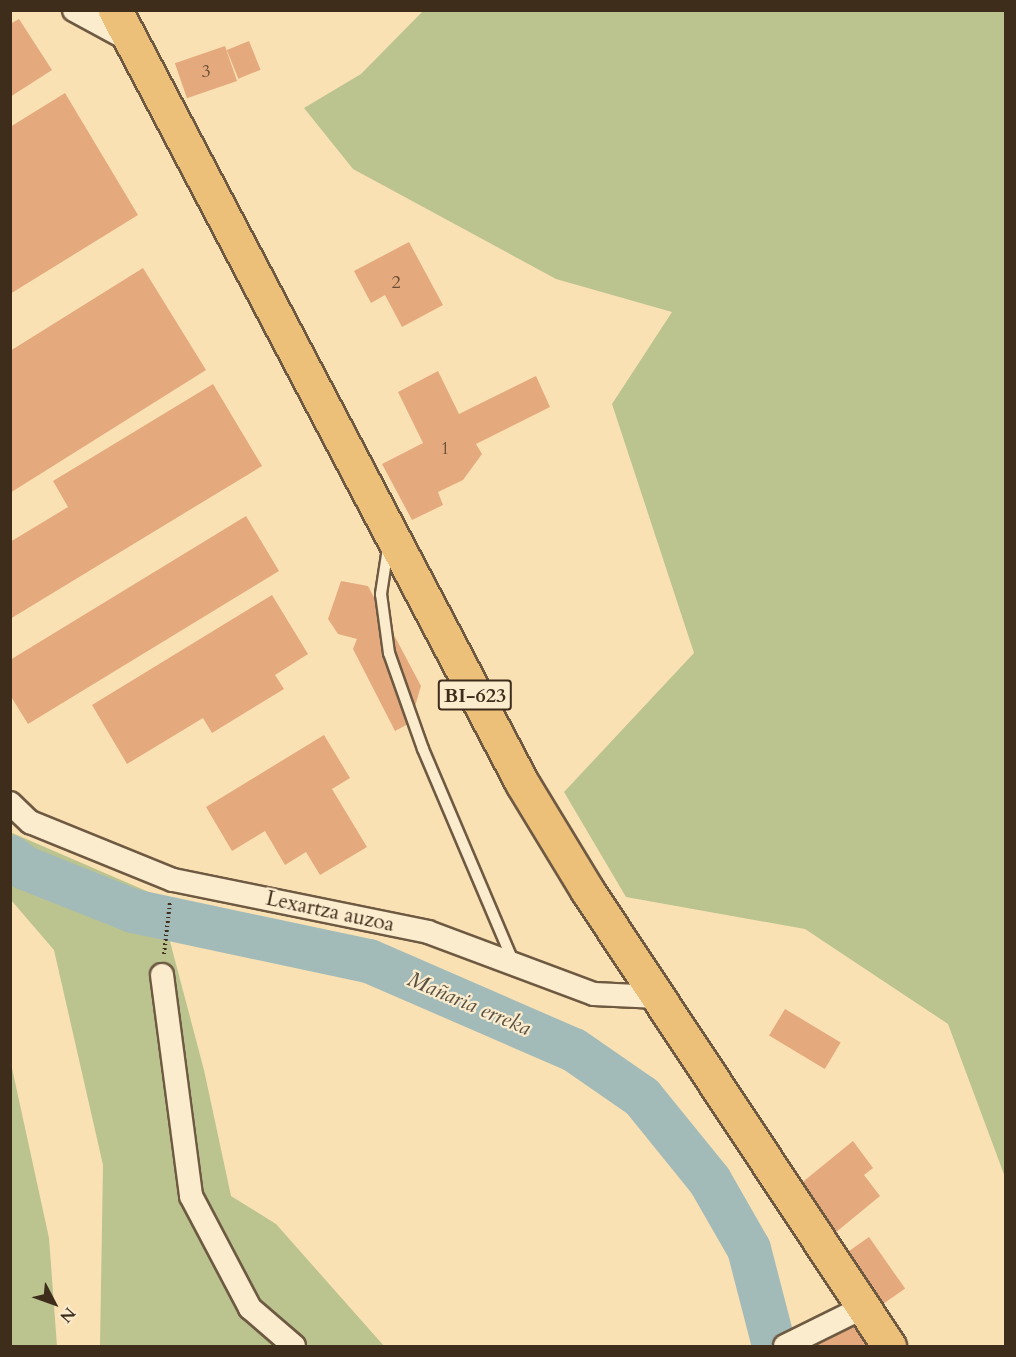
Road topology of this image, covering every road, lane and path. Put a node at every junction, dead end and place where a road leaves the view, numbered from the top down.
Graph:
1 (74, 10) edge
2 (115, 10) edge
3 (129, 40) junction
4 (390, 536) junction
5 (10, 802) edge
6 (173, 880) junction
7 (514, 964) junction
8 (162, 975) joint
9 (658, 997) junction
10 (864, 1307) junction
11 (787, 1346) edge
12 (294, 1347) edge
13 (889, 1347) edge

1 - 3 street
2 - 3 main road, BI-623
3 - 4 main road, BI-623
4 - 7 lane
4 - 9 main road, BI-623
5 - 6 street, Lexartza auzoa
6 - 7 street, Lexartza auzoa
6 - 8 path
7 - 9 street, Lexartza auzoa
8 - 12 street
9 - 10 main road, BI-623
10 - 11 street
10 - 13 main road, BI-623

